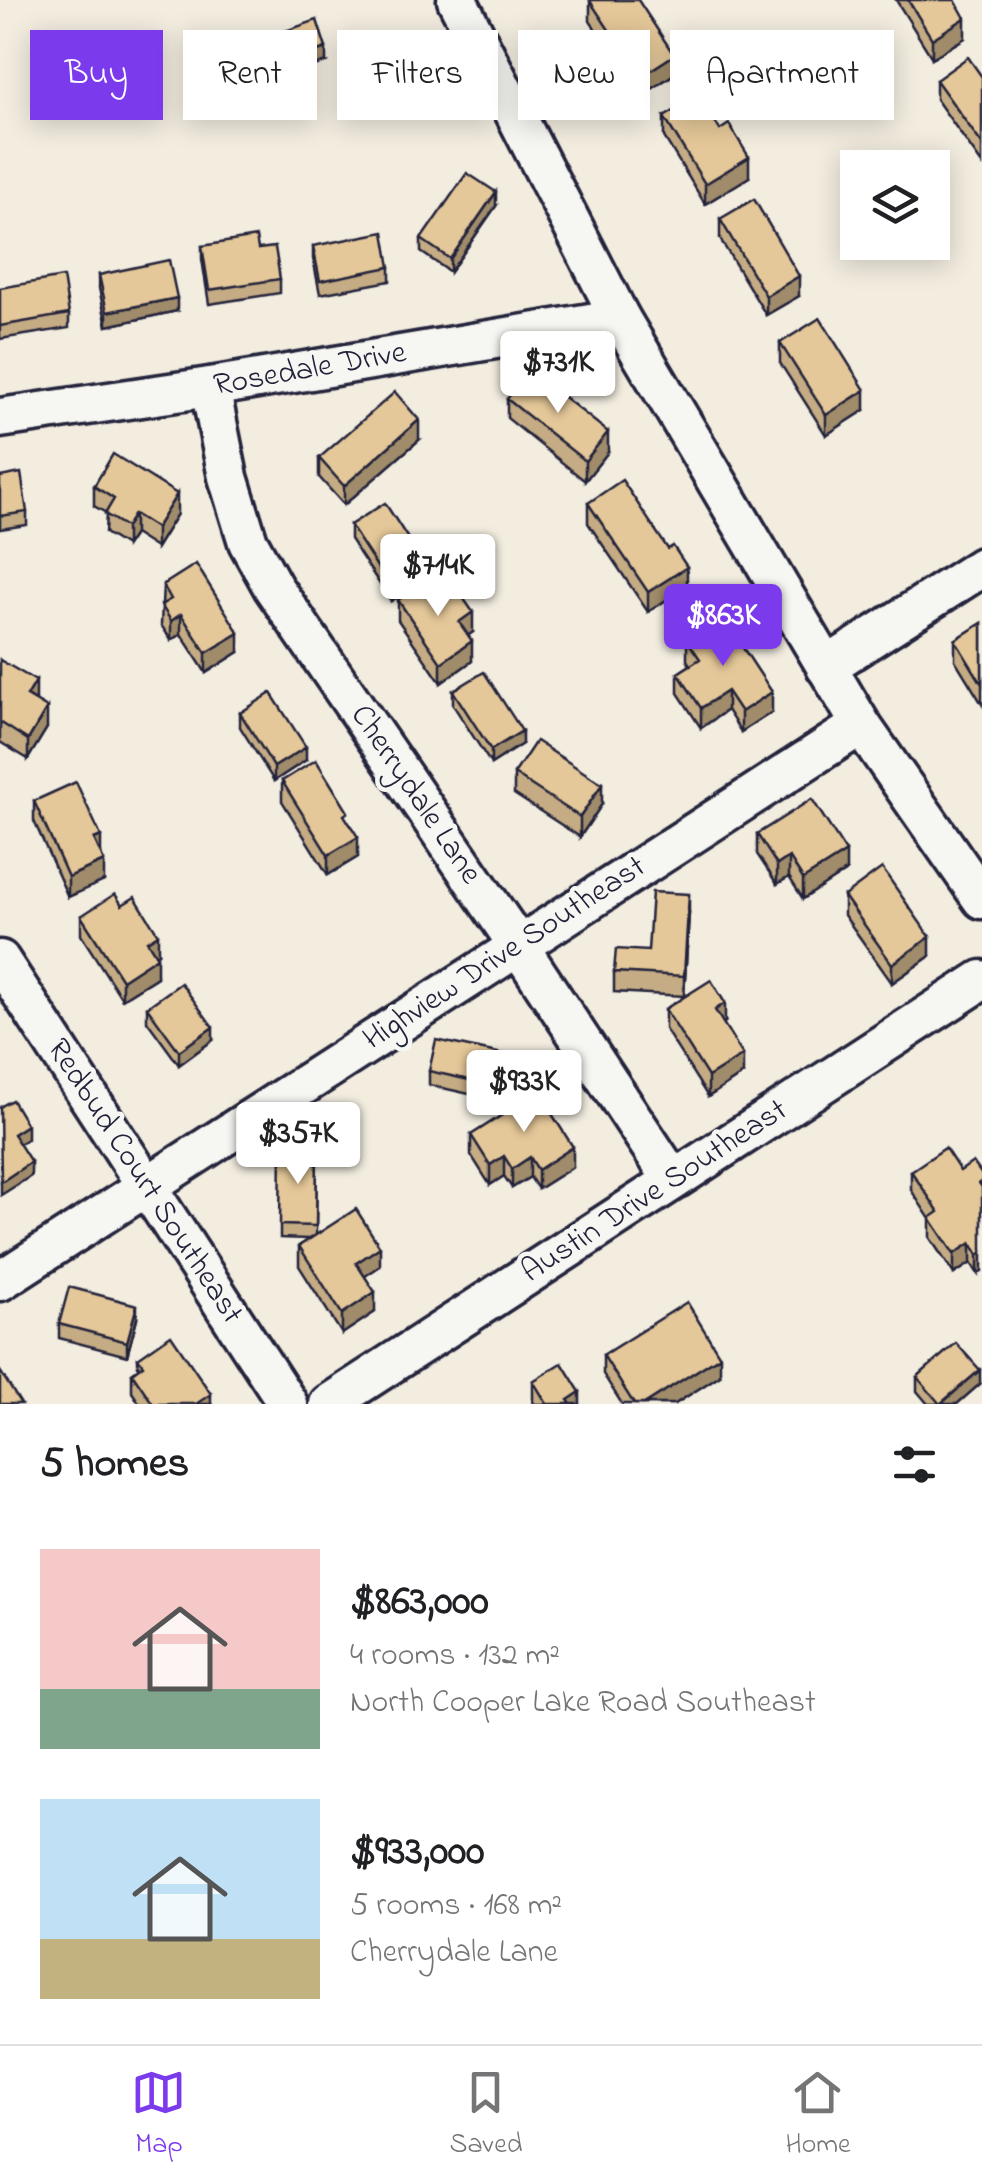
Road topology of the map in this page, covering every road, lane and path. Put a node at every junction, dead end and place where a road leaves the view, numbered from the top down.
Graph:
1 (457, 0) edge
2 (620, 318) junction
3 (210, 387) junction
4 (0, 418) edge
5 (982, 567) edge
6 (826, 667) junction
7 (861, 725) junction
8 (982, 899) edge
9 (518, 945) junction
10 (0, 960) edge
11 (982, 980) edge
12 (672, 1180) junction
13 (146, 1187) junction
14 (0, 1281) edge
15 (288, 1404) edge
16 (328, 1404) edge

1 - 2 street
2 - 3 street, Rosedale Drive
2 - 6 street
3 - 4 street, Rosedale Drive
3 - 9 street, Cherrydale Lane
5 - 6 street
6 - 7 street
7 - 8 street
7 - 9 street, Highview Drive Southeast
9 - 12 street, Cherrydale Lane
9 - 13 street, Highview Drive Southeast
10 - 13 street, Redbud Court Southeast
11 - 12 street, Austin Drive Southeast
12 - 16 street, Austin Drive Southeast
13 - 14 street, Highview Drive Southeast
13 - 15 street, Redbud Court Southeast

